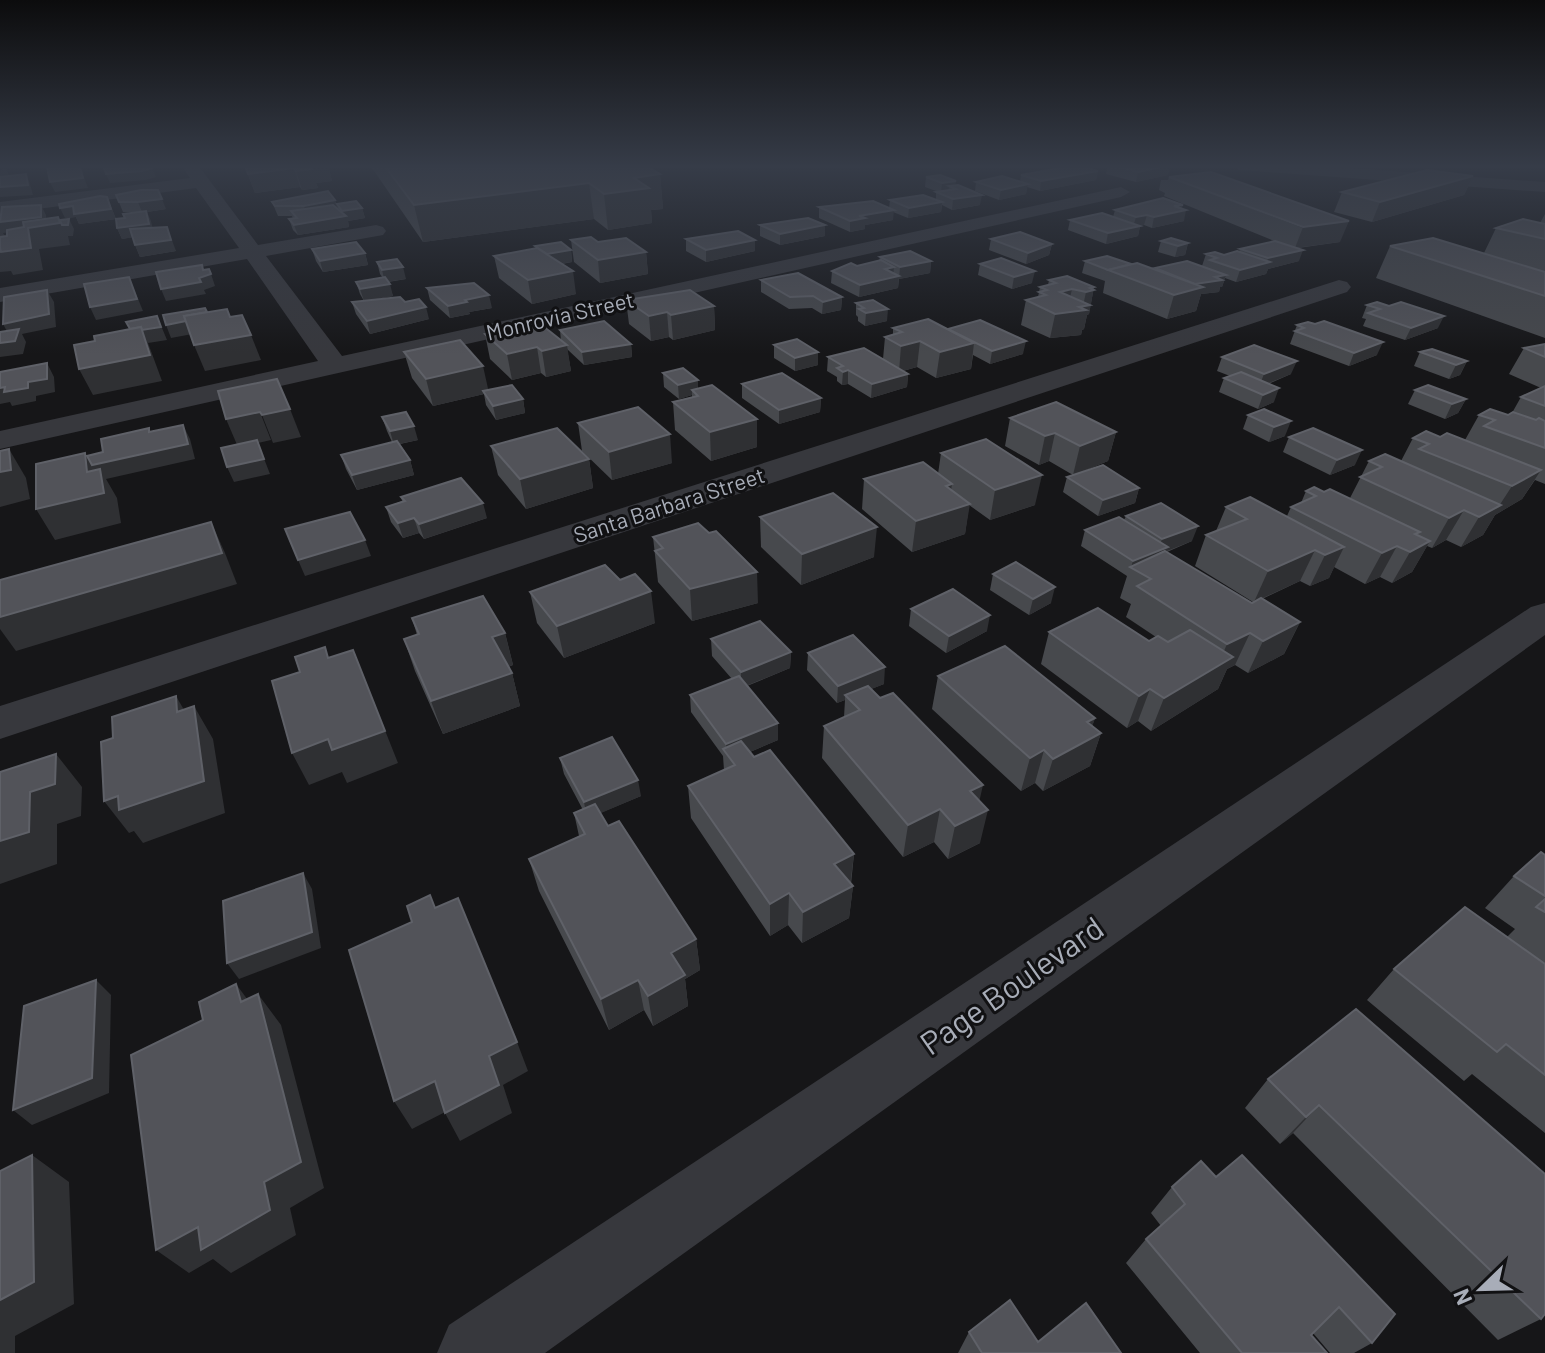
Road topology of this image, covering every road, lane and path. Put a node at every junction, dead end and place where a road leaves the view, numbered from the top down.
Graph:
1 (232, 228) edge
2 (958, 228) edge
3 (376, 231) dead end
4 (250, 253) junction
5 (1339, 287) dead end
6 (0, 295) edge
7 (335, 366) junction
8 (0, 440) edge
9 (1545, 616) edge
10 (0, 723) edge
11 (477, 1353) edge

1 - 4 street
2 - 7 street, Monrovia Street
3 - 4 street
4 - 6 street
4 - 7 street
5 - 10 street, Santa Barbara Street
7 - 8 street, Monrovia Street
9 - 11 street, Page Boulevard

